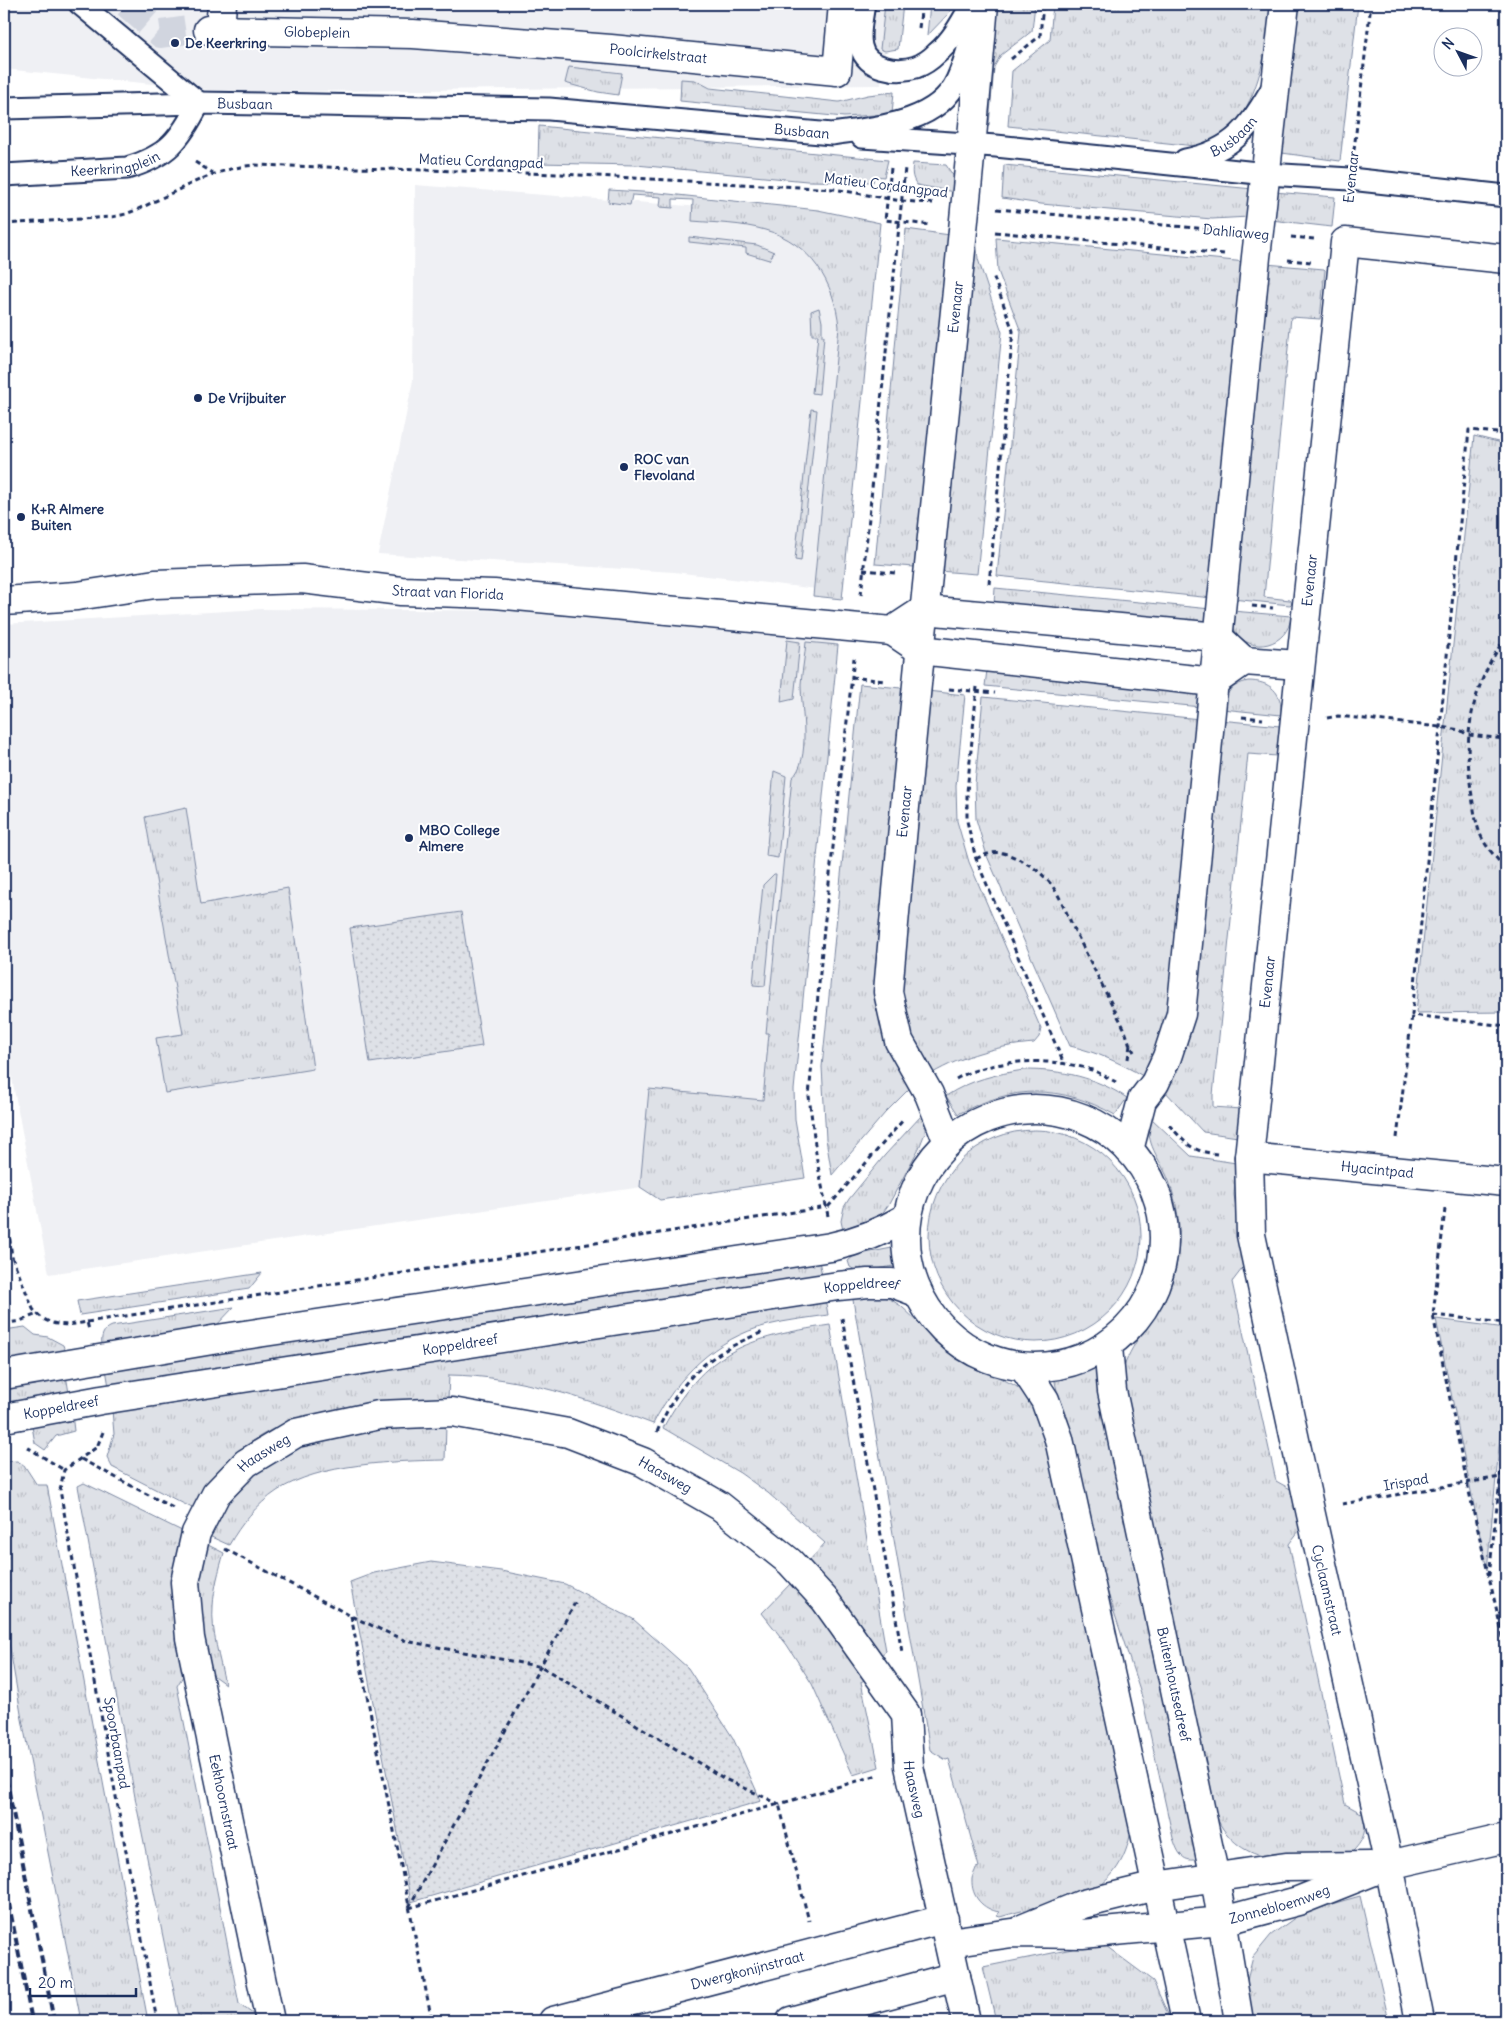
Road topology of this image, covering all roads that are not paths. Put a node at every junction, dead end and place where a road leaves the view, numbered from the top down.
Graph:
1 (80, 4) edge
2 (843, 4) edge
3 (864, 4) edge
4 (972, 4) edge
5 (984, 4) edge
6 (1285, 4) edge
7 (217, 21) tunnel mouth
8 (413, 34) joint
9 (1280, 62) junction
10 (199, 103) junction
11 (4, 108) edge
12 (832, 134) junction
13 (972, 144) junction
14 (1150, 161) junction
15 (1267, 174) junction
16 (4, 175) edge
17 (1506, 196) edge
18 (1506, 259) edge
19 (4, 600) edge
20 (924, 610) junction
21 (892, 631) junction
22 (1218, 637) junction
23 (920, 650) junction
24 (1244, 661) junction
25 (1299, 665) junction
26 (1214, 682) junction
27 (948, 1142) junction
28 (1129, 1150) junction
29 (1249, 1157) junction
30 (1506, 1182) edge
31 (906, 1218) junction
32 (916, 1292) junction
33 (1108, 1346) junction
34 (1024, 1368) junction
35 (4, 1375) edge
36 (4, 1418) edge
37 (185, 1582) joint
38 (1506, 1838) edge
39 (1389, 1865) junction
40 (1215, 1878) junction
41 (1156, 1886) junction
42 (1223, 1921) junction
43 (1165, 1927) junction
44 (946, 1931) junction
45 (1012, 1933) junction
46 (956, 1976) junction
47 (270, 2021) edge
48 (553, 2021) edge
49 (791, 2021) edge
50 (966, 2021) edge
51 (1186, 2021) edge
52 (1239, 2021) edge
53 (1420, 2021) edge

1 - 10 lane
2 - 8 street, Poolcirkelstraat
3 - 4 lane
5 - 12 lane, Busbaan
5 - 13 street, Evenaar
6 - 9 street
7 - 8 street, Globeplein
9 - 14 lane, Busbaan
9 - 15 street
10 - 11 lane
10 - 12 lane, Busbaan
10 - 16 lane, Keerkringplein
12 - 13 lane, Busbaan
13 - 14 lane, Busbaan
13 - 20 street, Evenaar
14 - 15 lane, Busbaan
15 - 17 lane, Busbaan
15 - 22 street
18 - 25 street, Evenaar
19 - 21 street, Straat van Florida
20 - 21 street
20 - 22 street
20 - 23 street, Evenaar
21 - 23 street, Straat van Florida
22 - 24 street
22 - 26 street
23 - 26 street
23 - 27 street, Evenaar
24 - 25 street
24 - 26 street
25 - 29 street, Evenaar
26 - 28 street
27 - 28 street
27 - 31 street
28 - 33 street
29 - 30 street, Hyacintpad
29 - 39 street, Cyclaamstraat
31 - 32 street
31 - 35 street
32 - 34 street
32 - 36 street, Koppeldreef
33 - 34 street
33 - 40 street, Buitenhoutsedreef
34 - 41 street
37 - 44 street, Haasweg
37 - 47 street, Eekhoornstraat
38 - 39 street, Zonnebloemweg
39 - 40 street, Zonnebloemweg
39 - 42 street, Zonnebloemweg
39 - 53 street, Cyclaamstraat
40 - 41 street
40 - 42 street, Buitenhoutsedreef
41 - 43 street
41 - 45 street
42 - 43 street, Zonnebloemweg
42 - 52 street, Buitenhoutsedreef
43 - 45 street
43 - 51 street
44 - 45 street
44 - 46 street, Haasweg
44 - 48 street, Dwergkonijnstraat
46 - 49 street
46 - 50 street, Haasweg

